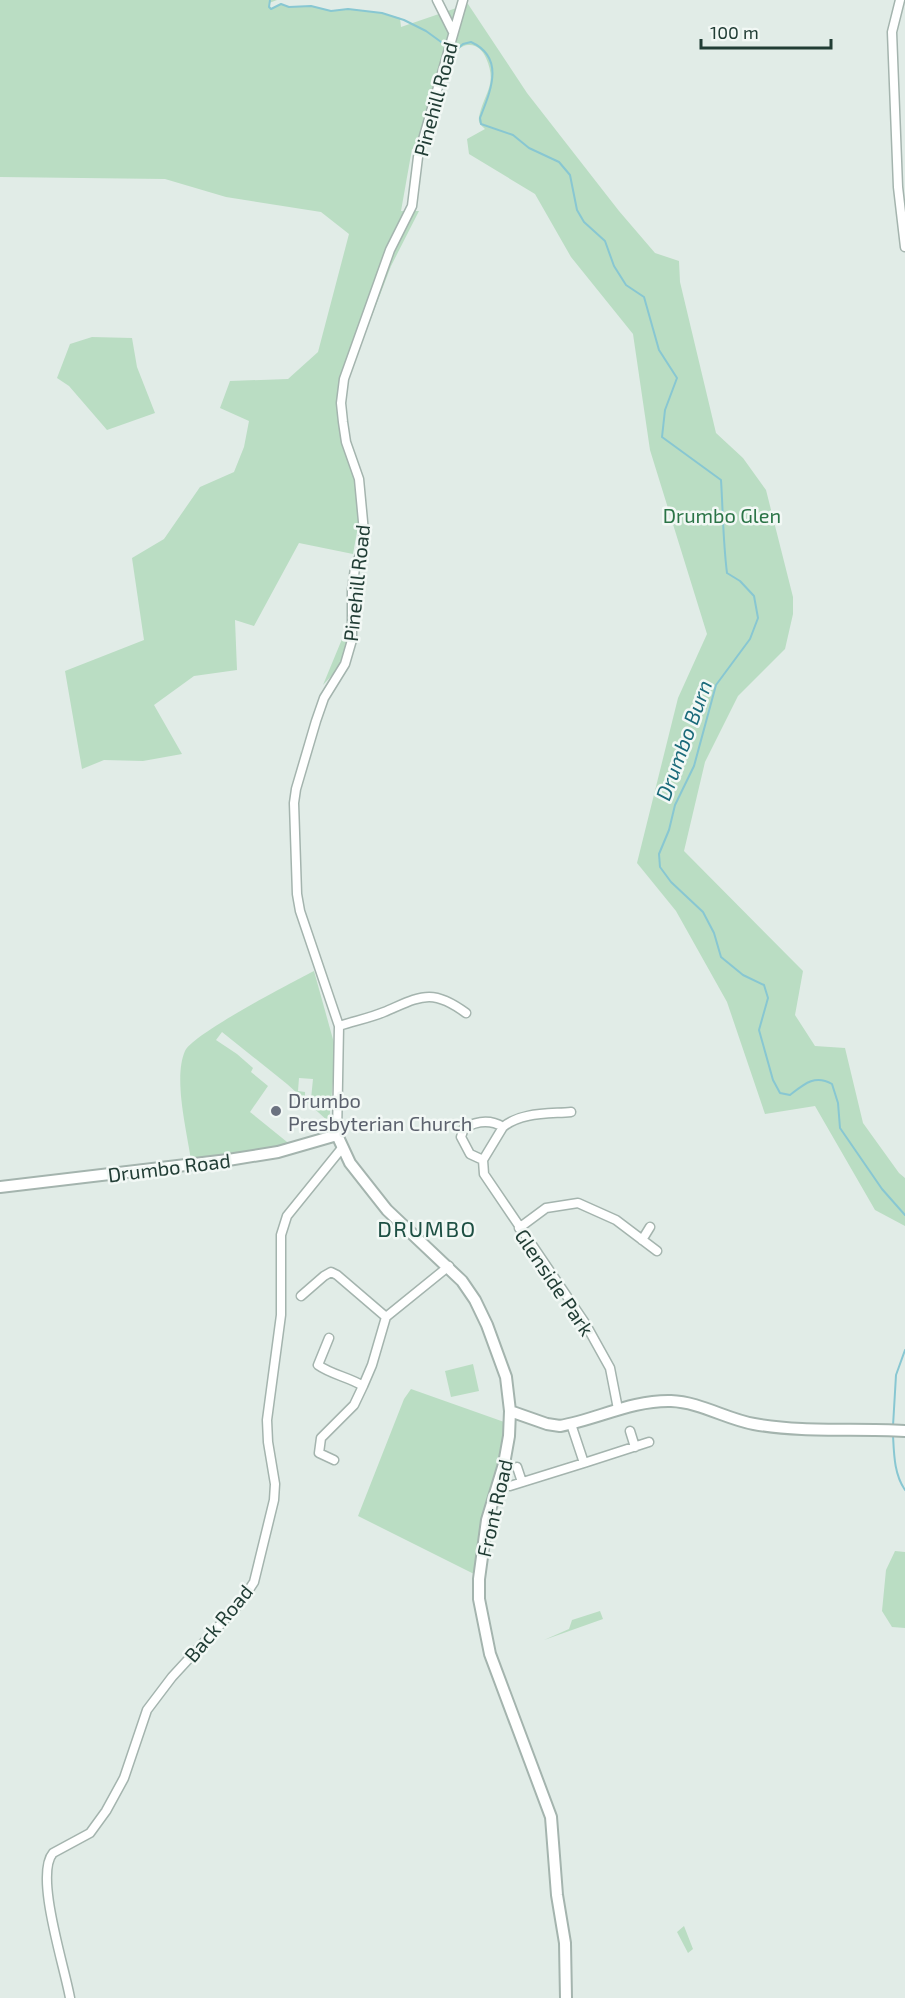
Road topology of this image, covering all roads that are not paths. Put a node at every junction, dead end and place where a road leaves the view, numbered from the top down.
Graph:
1 (437, 0) edge
2 (463, 0) edge
3 (900, 0) edge
4 (451, 37) junction
5 (905, 247) edge
6 (466, 1013) dead end
7 (339, 1026) junction
8 (571, 1112) dead end
9 (503, 1127) junction
10 (337, 1135) junction
11 (342, 1148) junction
12 (483, 1160) junction
13 (0, 1187) edge
14 (519, 1227) junction
15 (650, 1227) dead end
16 (642, 1240) junction
17 (657, 1251) dead end
18 (448, 1266) junction
19 (301, 1296) dead end
20 (386, 1317) junction
21 (329, 1338) dead end
22 (363, 1386) junction
23 (618, 1409) junction
24 (510, 1411) junction
25 (571, 1424) junction
26 (630, 1431) dead end
27 (905, 1431) edge
28 (649, 1442) dead end
29 (635, 1447) junction
30 (334, 1460) dead end
31 (584, 1463) junction
32 (517, 1467) dead end
33 (522, 1482) junction
34 (510, 1486) dead end
35 (70, 1998) edge
36 (566, 1998) edge

1 - 4 street
2 - 4 street, Pinehill Road
3 - 5 street
4 - 7 street, Pinehill Road
6 - 7 street
7 - 10 street, Pinehill Road
8 - 9 street, Glenside Park
9 - 12 street
9 - 12 street, Glenside Park
10 - 11 street, Front Road
10 - 13 street, Drumbo Road
11 - 18 street, Front Road
11 - 35 street, Back Road
12 - 14 street, Glenside Park
14 - 16 street
14 - 23 street, Glenside Park
15 - 16 street
16 - 17 street
18 - 20 street
18 - 24 street, Front Road
19 - 20 street
20 - 22 street
21 - 22 street
22 - 30 street
23 - 25 street
23 - 27 street
24 - 25 street
24 - 36 street, Front Road
25 - 31 street
26 - 29 street
28 - 29 street
29 - 31 street
31 - 33 street
32 - 33 street
33 - 34 street

